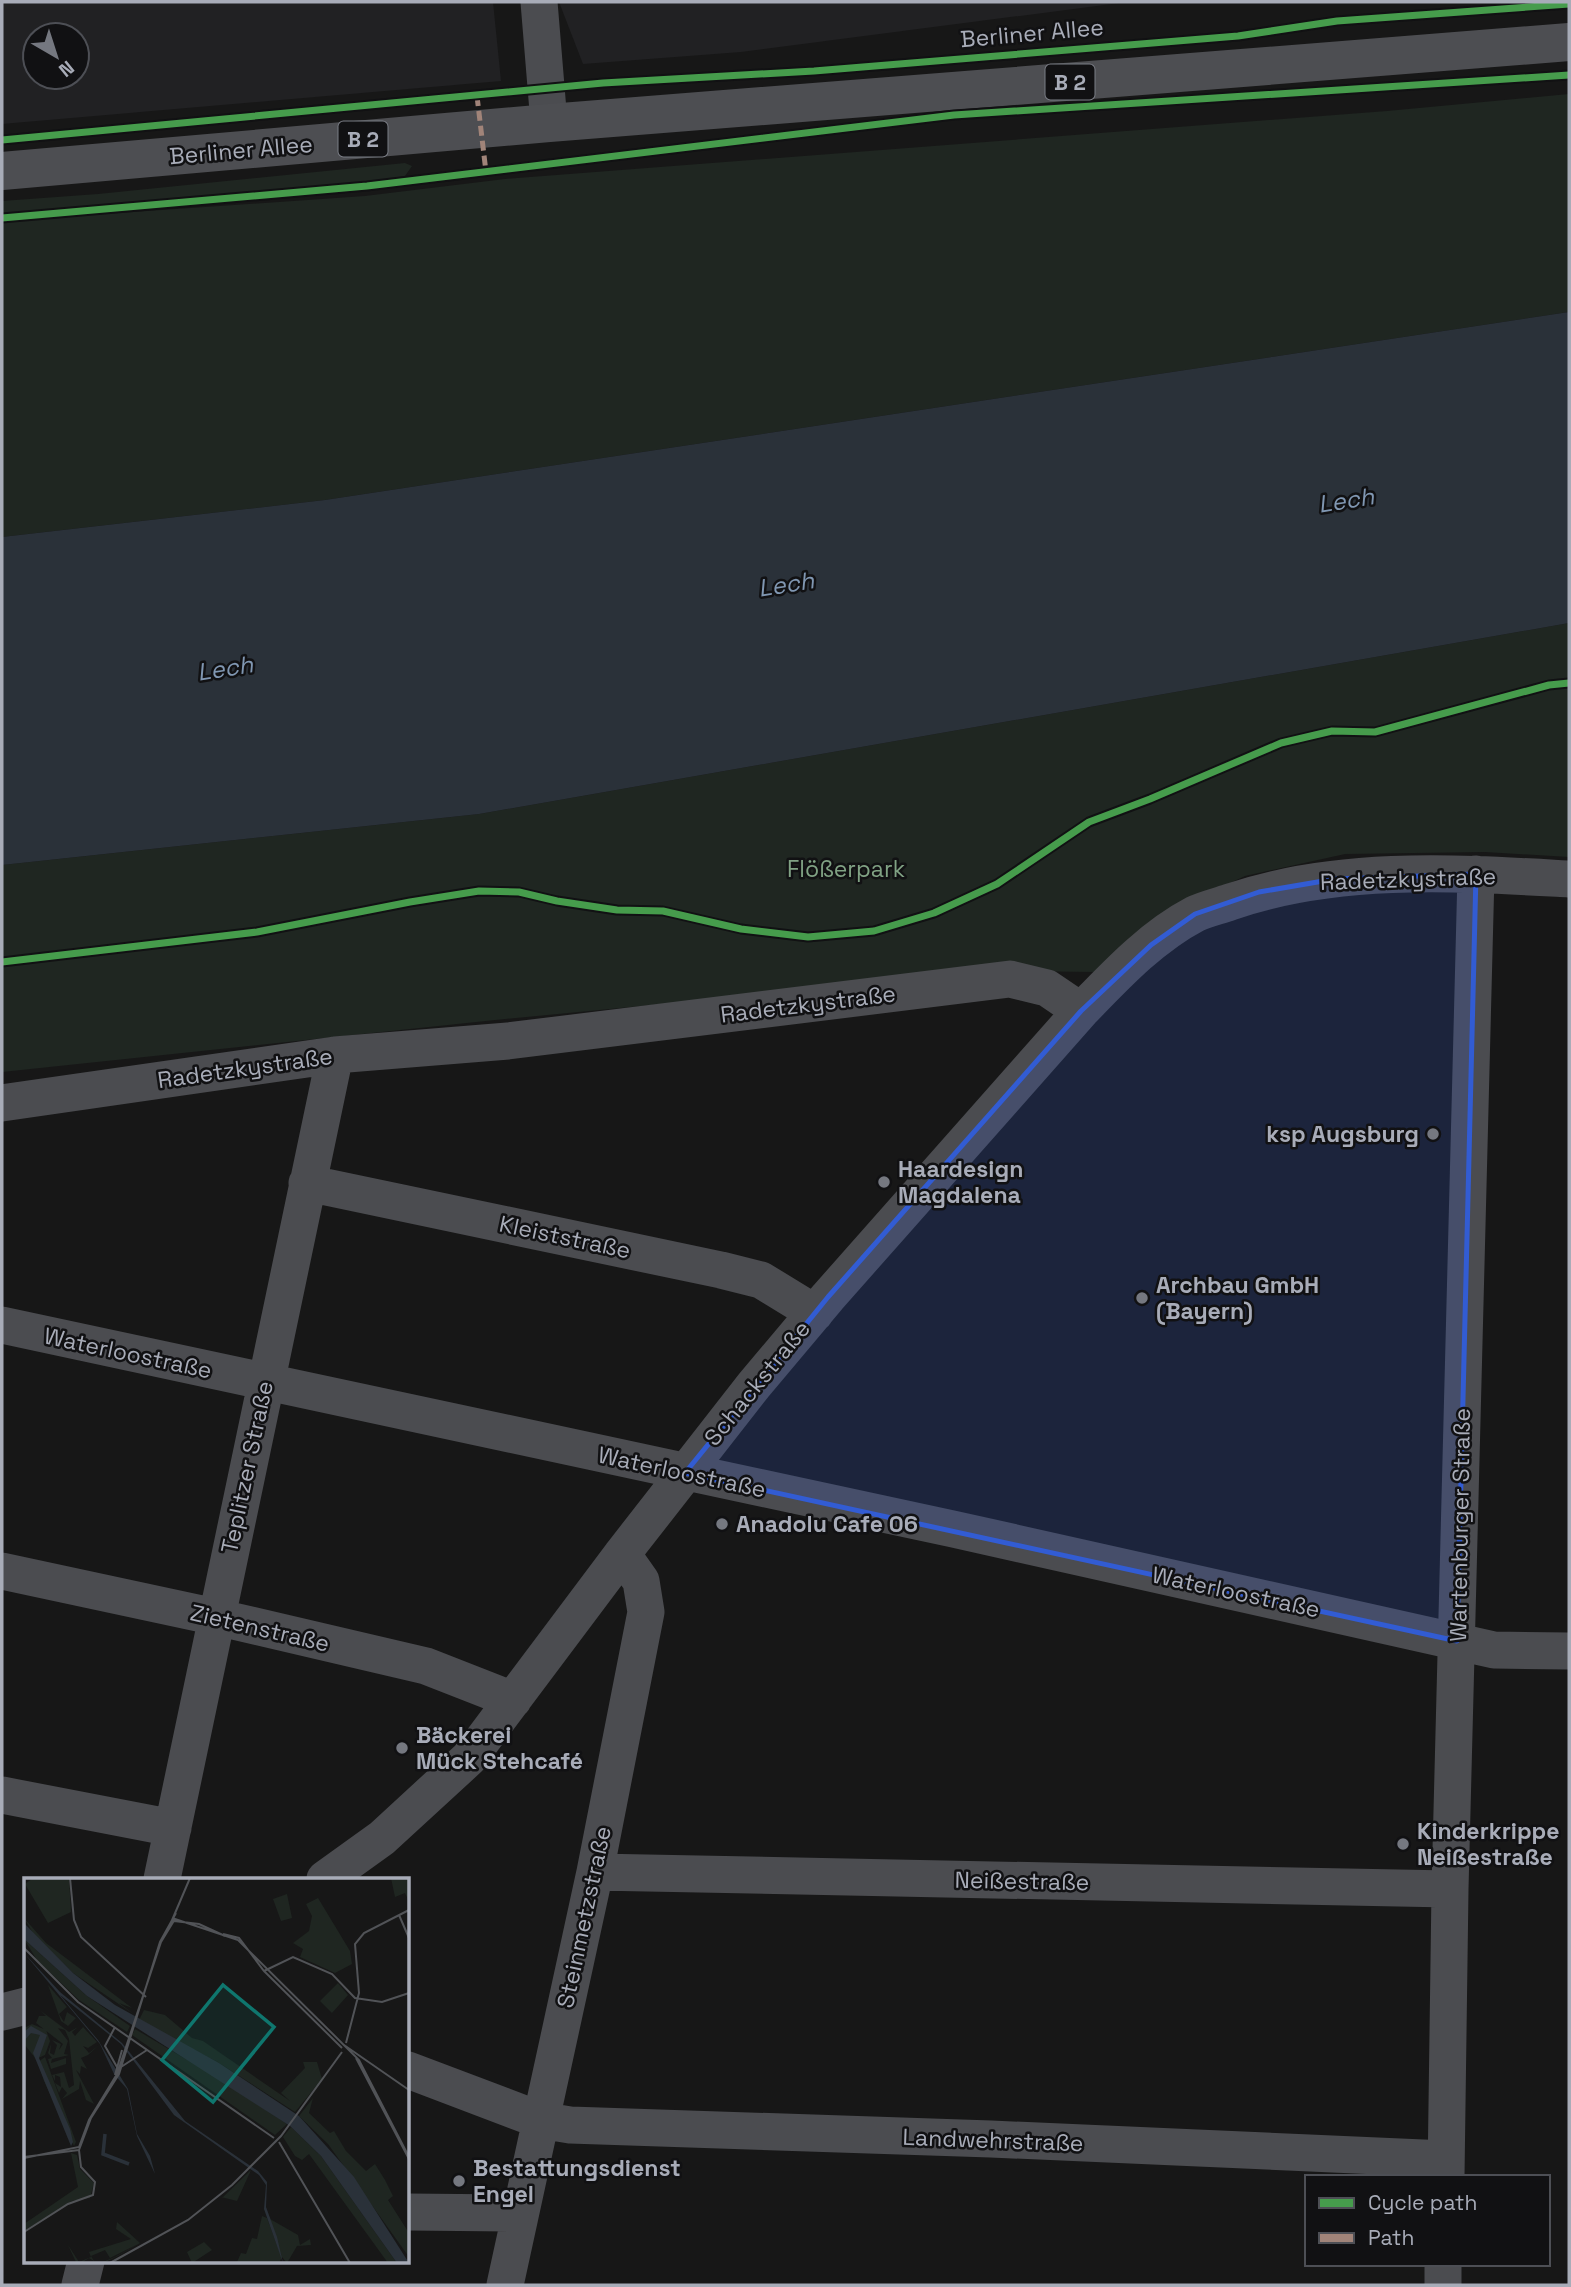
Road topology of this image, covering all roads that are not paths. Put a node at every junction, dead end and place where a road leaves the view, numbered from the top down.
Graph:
1 (539, 2) edge
2 (1569, 42) edge
3 (549, 123) junction
4 (2, 171) edge
5 (1476, 874) junction
6 (1569, 879) edge
7 (1081, 1011) junction
8 (335, 1055) junction
9 (2, 1103) edge
10 (307, 1182) junction
11 (815, 1312) junction
12 (2, 1325) edge
13 (265, 1382) junction
14 (685, 1473) junction
15 (622, 1554) junction
16 (2, 1571) edge
17 (216, 1617) junction
18 (1457, 1641) junction
19 (1569, 1651) edge
20 (513, 1700) junction
21 (2, 1795) edge
22 (173, 1828) junction
23 (595, 1872) junction
24 (162, 1878) edge
25 (327, 1878) edge
26 (1450, 1889) junction
27 (24, 2007) edge
28 (2, 2012) edge
29 (410, 2071) edge
30 (540, 2120) junction
31 (1446, 2168) edge
32 (410, 2212) edge
33 (520, 2213) junction
34 (86, 2262) edge
35 (1443, 2266) edge
36 (80, 2285) edge
37 (505, 2285) edge
38 (1443, 2285) edge

1 - 3 street
2 - 3 main road, Berliner Allee / B 2
3 - 4 main road, Berliner Allee / B 2
5 - 6 street, Radetzkystraße
5 - 7 street, Radetzkystraße
5 - 18 street, Wartenburger Straße
7 - 8 street, Radetzkystraße
7 - 11 street, Schackstraße
8 - 9 street, Radetzkystraße
8 - 10 street, Teplitzer Straße
10 - 11 street, Kleiststraße
10 - 13 street, Teplitzer Straße
11 - 14 street, Schackstraße
12 - 13 street, Waterloostraße
13 - 14 street, Waterloostraße
13 - 17 street, Teplitzer Straße
14 - 15 street, Schackstraße
14 - 18 street, Waterloostraße
15 - 20 street, Schackstraße
15 - 23 street, Steinmetzstraße
16 - 17 street, Zietenstraße
17 - 20 street, Zietenstraße
17 - 22 street, Teplitzer Straße
18 - 19 street, Waterloostraße
18 - 26 street, Wartenburger Straße
20 - 25 street, Schackstraße
21 - 22 street
22 - 24 street, Teplitzer Straße
23 - 26 street, Neißestraße
23 - 30 street, Steinmetzstraße
26 - 31 street, Wartenburger Straße
27 - 28 street
29 - 30 street, Landwehrstraße
30 - 31 street, Landwehrstraße
30 - 33 street, Steinmetzstraße
32 - 33 street
33 - 37 street, Steinmetzstraße
34 - 36 street
35 - 38 street

